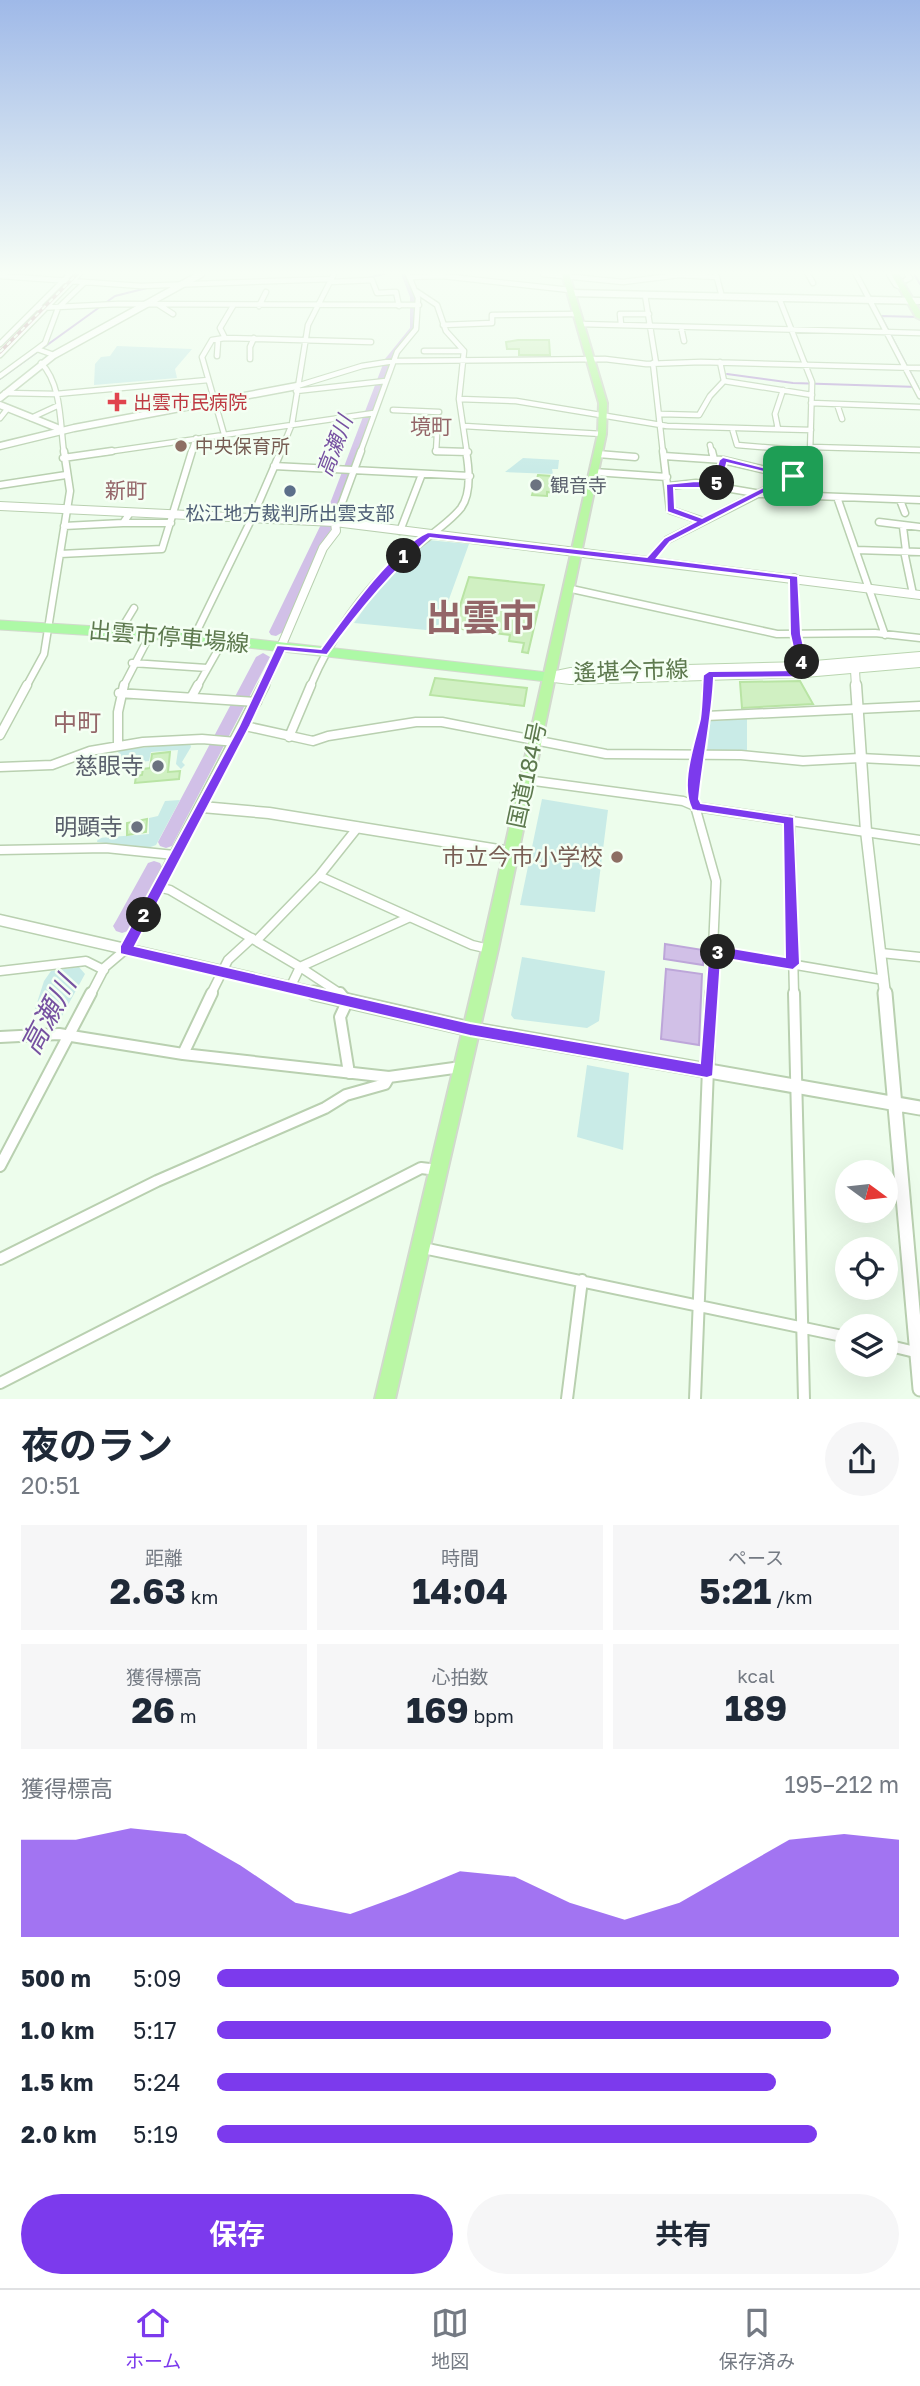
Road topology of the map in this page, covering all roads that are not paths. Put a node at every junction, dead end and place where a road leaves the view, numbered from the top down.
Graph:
1 (16, 339) edge
2 (46, 339) edge
3 (84, 339) edge
4 (222, 339) edge
5 (253, 339) edge
6 (287, 339) edge
7 (408, 339) edge
8 (455, 339) edge
9 (584, 339) edge
10 (652, 339) edge
11 (795, 339) edge
12 (889, 339) edge
13 (305, 340) junction
14 (218, 341) junction
15 (371, 342) dead end
16 (37, 349) junction
17 (424, 351) dead end
18 (464, 351) junction
19 (0, 355) edge
20 (54, 355) junction
21 (217, 356) dead end
22 (250, 359) dead end
23 (394, 361) junction
24 (591, 361) junction
25 (464, 362) junction
26 (720, 362) junction
27 (41, 363) junction
28 (654, 363) junction
29 (805, 365) junction
30 (904, 367) junction
31 (920, 368) edge
32 (0, 376) edge
33 (208, 380) junction
34 (386, 381) junction
35 (724, 381) junction
36 (297, 389) junction
37 (783, 390) junction
38 (56, 394) junction
39 (811, 395) junction
40 (3, 396) edge
41 (920, 396) edge
42 (459, 399) junction
43 (811, 403) junction
44 (837, 404) junction
45 (0, 405) edge
46 (216, 405) junction
47 (57, 406) junction
48 (920, 407) edge
49 (8, 408) junction
50 (393, 410) dead end
51 (426, 412) junction
52 (439, 412) dead end
53 (374, 414) junction
54 (660, 414) junction
55 (603, 416) junction
56 (0, 418) edge
57 (32, 418) junction
58 (842, 419) dead end
59 (292, 424) junction
60 (464, 426) junction
61 (662, 426) junction
62 (732, 428) junction
63 (60, 429) junction
64 (778, 429) junction
65 (811, 430) junction
66 (224, 434) junction
67 (602, 434) junction
68 (196, 438) junction
69 (710, 445) dead end
70 (0, 446) edge
71 (811, 449) junction
72 (920, 450) edge
73 (468, 452) junction
74 (598, 454) junction
75 (664, 456) junction
76 (635, 457) dead end
77 (63, 458) junction
78 (714, 459) junction
79 (723, 460) junction
80 (274, 466) junction
81 (355, 470) junction
82 (594, 472) junction
83 (422, 474) junction
84 (66, 475) junction
85 (470, 476) junction
86 (793, 476) junction
87 (0, 477) edge
88 (667, 477) junction
89 (669, 486) junction
90 (717, 486) junction
91 (0, 487) edge
92 (758, 494) junction
93 (837, 497) junction
94 (900, 500) junction
95 (920, 500) edge
96 (0, 506) edge
97 (66, 509) junction
98 (130, 513) junction
99 (905, 513) dead end
100 (252, 517) junction
101 (172, 519) junction
102 (703, 521) junction
103 (335, 522) junction
104 (879, 522) dead end
105 (123, 523) junction
106 (64, 527) junction
107 (903, 527) dead end
108 (920, 527) edge
109 (400, 531) junction
110 (428, 534) junction
111 (856, 550) junction
112 (905, 551) junction
113 (575, 552) junction
114 (920, 552) edge
115 (60, 554) junction
116 (650, 560) junction
117 (794, 578) junction
118 (567, 587) junction
119 (870, 588) junction
120 (917, 594) edge
121 (134, 608) dead end
122 (0, 625) edge
123 (47, 626) junction
124 (120, 631) junction
125 (151, 633) junction
126 (796, 634) junction
127 (885, 635) junction
128 (194, 637) junction
129 (920, 638) edge
130 (223, 641) junction
131 (281, 648) junction
132 (324, 653) junction
133 (920, 656) edge
134 (132, 663) junction
135 (920, 663) edge
136 (853, 667) junction
137 (208, 668) junction
138 (804, 669) junction
139 (708, 671) junction
140 (547, 677) junction
141 (119, 693) junction
142 (192, 696) junction
143 (257, 702) junction
144 (920, 706) edge
145 (858, 708) junction
146 (706, 716) junction
147 (245, 726) junction
148 (0, 735) edge
149 (289, 737) junction
150 (535, 740) junction
151 (236, 742) junction
152 (118, 746) junction
153 (697, 756) junction
154 (860, 758) junction
155 (920, 761) edge
156 (0, 767) edge
157 (527, 780) junction
158 (202, 807) junction
159 (697, 807) junction
160 (790, 820) junction
161 (358, 827) junction
162 (866, 831) junction
163 (920, 840) edge
164 (0, 850) edge
165 (511, 852) junction
166 (174, 855) junction
167 (319, 876) junction
168 (158, 887) junction
169 (410, 917) junction
170 (0, 920) edge
171 (254, 939) junction
172 (490, 949) junction
173 (125, 950) junction
174 (714, 951) junction
175 (881, 953) junction
176 (920, 957) edge
177 (793, 964) junction
178 (300, 967) junction
179 (104, 970) junction
180 (0, 971) edge
181 (222, 972) junction
182 (884, 980) junction
183 (290, 988) junction
184 (346, 1002) junction
185 (470, 1030) junction
186 (0, 1037) edge
187 (69, 1037) junction
188 (183, 1054) junction
189 (461, 1068) junction
190 (707, 1071) junction
191 (349, 1073) junction
192 (389, 1077) junction
193 (795, 1087) junction
194 (893, 1103) junction
195 (920, 1108) edge
196 (0, 1166) edge
197 (439, 1170) junction
198 (421, 1248) junction
199 (0, 1259) edge
200 (582, 1280) junction
201 (698, 1304) junction
202 (802, 1326) junction
203 (835, 1333) edge
204 (898, 1348) edge
205 (918, 1352) edge
206 (0, 1383) edge
207 (920, 1389) edge
208 (385, 1399) edge
209 (568, 1399) edge
210 (695, 1399) edge
211 (804, 1399) edge

1 - 19 street
2 - 16 street
3 - 20 street
4 - 14 street
5 - 22 street
6 - 13 street
7 - 23 street
8 - 18 street
9 - 24 highway, 国道184号
10 - 28 street
11 - 29 street
12 - 30 street
13 - 15 street
13 - 36 street
14 - 21 street
14 - 33 street
16 - 20 street
16 - 32 street
17 - 18 street
18 - 25 street
20 - 27 street
23 - 25 street
23 - 34 street
23 - 36 street
24 - 25 street
24 - 28 street
24 - 55 highway, 国道184号
25 - 42 street
26 - 28 street
26 - 29 street
26 - 35 street
27 - 38 street
27 - 40 street
28 - 54 street
29 - 30 street
29 - 39 street
30 - 31 street
30 - 41 street
33 - 38 street
33 - 46 street
34 - 36 street
34 - 53 street
35 - 37 street
35 - 54 street
36 - 46 street
36 - 59 street
37 - 39 street
37 - 64 street
38 - 40 street
38 - 47 street
39 - 43 street
42 - 55 street
42 - 60 street
43 - 44 street
43 - 65 street
44 - 48 street
44 - 58 street
45 - 49 street
46 - 63 street
46 - 66 street
47 - 57 street
47 - 63 street
49 - 56 street
49 - 57 street
50 - 51 street
51 - 52 street
51 - 73 street
53 - 59 street
53 - 81 street
54 - 61 street
55 - 61 street
55 - 67 highway, 国道184号
57 - 63 street
59 - 66 street
59 - 80 street
60 - 67 street
60 - 73 street
61 - 62 street
61 - 75 street
62 - 64 street
62 - 71 street
63 - 70 street
63 - 77 street
64 - 65 street
65 - 71 street
66 - 68 street
67 - 74 highway, 国道184号
68 - 77 street
68 - 101 street
69 - 78 street
71 - 72 street
71 - 86 street
73 - 85 street
74 - 76 street
74 - 82 highway, 国道184号
75 - 78 street
75 - 88 street
77 - 84 street
78 - 79 street
79 - 86 street
79 - 90 street
80 - 81 street
80 - 100 street
81 - 83 street
81 - 103 street
82 - 88 street
82 - 113 highway, 国道184号
83 - 85 street
83 - 109 street
84 - 91 street
84 - 97 street
85 - 110 street
86 - 92 street
87 - 91 street
88 - 89 street
89 - 90 street
89 - 102 street
90 - 92 street
92 - 93 street
92 - 102 street
93 - 94 street
93 - 111 street
94 - 95 street
94 - 99 street
96 - 97 street
97 - 98 street
97 - 106 street
98 - 101 street
98 - 105 street
100 - 101 street
100 - 103 street
100 - 128 street
101 - 105 street
101 - 115 street
102 - 116 street
103 - 109 street
103 - 131 street
104 - 108 street
105 - 106 street
106 - 115 street
107 - 112 street
109 - 110 street
110 - 113 street
110 - 132 street
111 - 112 street
111 - 119 street
112 - 114 street
112 - 120 street
113 - 116 street
113 - 118 highway, 国道184号
115 - 123 street
116 - 117 street
117 - 119 street
117 - 126 street
118 - 126 street
118 - 140 highway, 国道184号
119 - 120 street
119 - 127 street
121 - 124 street
122 - 123 main road, 出雲市停車場線
123 - 124 main road, 出雲市停車場線
123 - 148 street
124 - 125 main road, 出雲市停車場線
125 - 128 main road, 出雲市停車場線
125 - 134 street
126 - 127 street
126 - 138 street
127 - 129 street
128 - 130 main road, 出雲市停車場線
130 - 131 main road, 出雲市停車場線
130 - 137 street
131 - 132 main road, 出雲市停車場線
131 - 143 street
132 - 140 main road, 出雲市停車場線
132 - 149 street
133 - 136 main road, 遙堪今市線
134 - 137 street
134 - 141 street
135 - 136 main road, 遙堪今市線
136 - 138 main road, 遙堪今市線
136 - 145 street
137 - 142 street
138 - 139 main road, 遙堪今市線
139 - 140 main road, 遙堪今市線
139 - 146 street
140 - 150 highway, 国道184号
141 - 142 street
141 - 152 street
142 - 143 street
143 - 147 street
144 - 145 street
145 - 146 street
145 - 154 street
146 - 153 street
147 - 149 street
147 - 151 street
149 - 150 street
150 - 153 street
150 - 157 highway, 国道184号
151 - 152 street
151 - 158 street
152 - 156 street
153 - 154 street
153 - 159 street
154 - 155 street
154 - 162 street
157 - 159 street
157 - 165 highway, 国道184号
158 - 161 street
158 - 166 street
159 - 160 street
159 - 174 street
160 - 162 street
160 - 177 street
161 - 165 street
161 - 167 street
162 - 163 street
162 - 175 street
164 - 166 street
165 - 172 highway, 国道184号
166 - 168 street
167 - 169 street
167 - 171 street
168 - 171 street
168 - 173 street
169 - 172 street
169 - 178 street
170 - 173 street
171 - 178 street
171 - 181 street
172 - 185 highway, 国道184号
173 - 179 street
173 - 181 street
174 - 177 street
174 - 190 street
175 - 176 street
175 - 182 street
177 - 182 street
177 - 193 street
178 - 183 street
178 - 184 street
179 - 180 street
179 - 187 street
181 - 183 street
181 - 188 street
182 - 194 street
183 - 184 street
184 - 185 street
184 - 191 street
185 - 189 highway, 国道184号
185 - 190 street
186 - 187 street
187 - 188 street
187 - 196 street
188 - 191 street
189 - 192 street
189 - 197 highway, 国道184号
190 - 193 street
190 - 201 street
191 - 192 street
192 - 199 street
193 - 194 street
193 - 202 street
194 - 195 street
194 - 205 street
197 - 198 highway, 国道184号
197 - 206 street
198 - 200 street
198 - 208 highway, 国道184号
200 - 201 street
200 - 209 street
201 - 202 street
201 - 210 street
202 - 203 street
202 - 211 street
204 - 205 street
205 - 207 street

